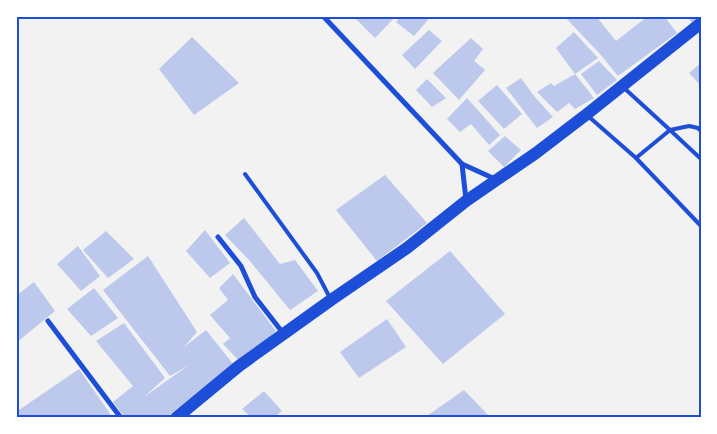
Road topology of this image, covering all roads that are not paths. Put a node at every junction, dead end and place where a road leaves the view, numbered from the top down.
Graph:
1 (323, 16) edge
2 (701, 23) edge
3 (621, 86) junction
4 (587, 114) junction
5 (670, 130) junction
6 (701, 130) edge
7 (636, 158) junction
8 (701, 159) edge
9 (462, 164) junction
10 (245, 174) dead end
11 (498, 180) junction
12 (466, 201) junction
13 (701, 226) edge
14 (218, 238) dead end
15 (331, 300) junction
16 (48, 321) dead end
17 (284, 334) junction
18 (121, 418) edge
19 (176, 418) edge

1 - 9 street
2 - 3 main road
3 - 4 main road
3 - 5 lane
4 - 7 lane
4 - 11 main road
5 - 6 lane
5 - 7 lane
5 - 8 lane
7 - 13 lane
9 - 11 street
9 - 12 street
10 - 15 lane
11 - 12 main road
12 - 15 main road
14 - 17 street
15 - 17 main road
16 - 18 street
17 - 19 main road

